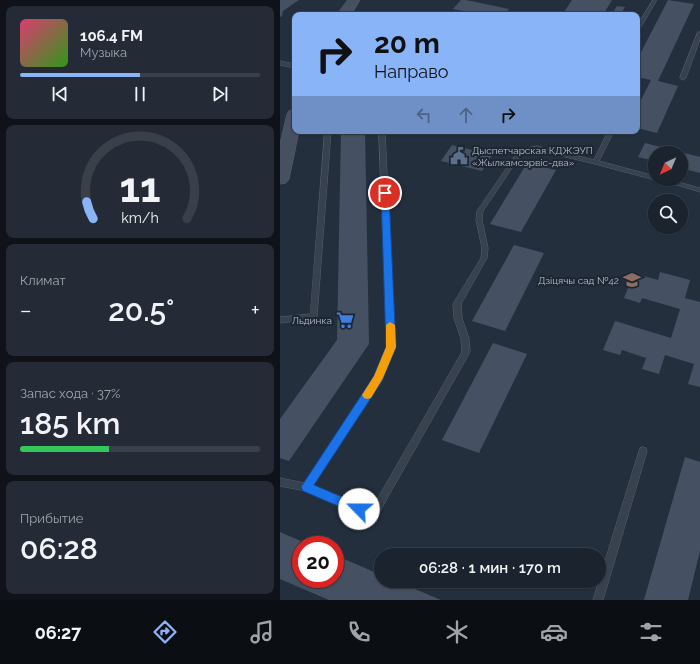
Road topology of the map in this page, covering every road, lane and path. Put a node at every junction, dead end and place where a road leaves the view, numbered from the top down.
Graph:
1 (354, 0) edge
2 (655, 0) edge
3 (346, 12) edge
4 (640, 25) edge
5 (700, 33) edge
6 (280, 63) edge
7 (292, 65) edge
8 (683, 78) dead end
9 (292, 127) edge
10 (328, 134) edge
11 (382, 134) edge
12 (609, 134) edge
13 (596, 162) junction
14 (648, 176) edge
15 (280, 179) edge
16 (685, 186) edge
17 (700, 190) edge
18 (280, 320) edge
19 (644, 451) dead end
20 (280, 482) edge
21 (307, 487) junction
22 (598, 600) edge

1 - 3 main road
2 - 4 lane
5 - 8 lane
6 - 7 lane
9 - 15 main road
10 - 18 lane
11 - 21 lane
12 - 13 lane
13 - 14 lane
13 - 21 lane
16 - 17 lane
19 - 22 lane
20 - 21 lane

